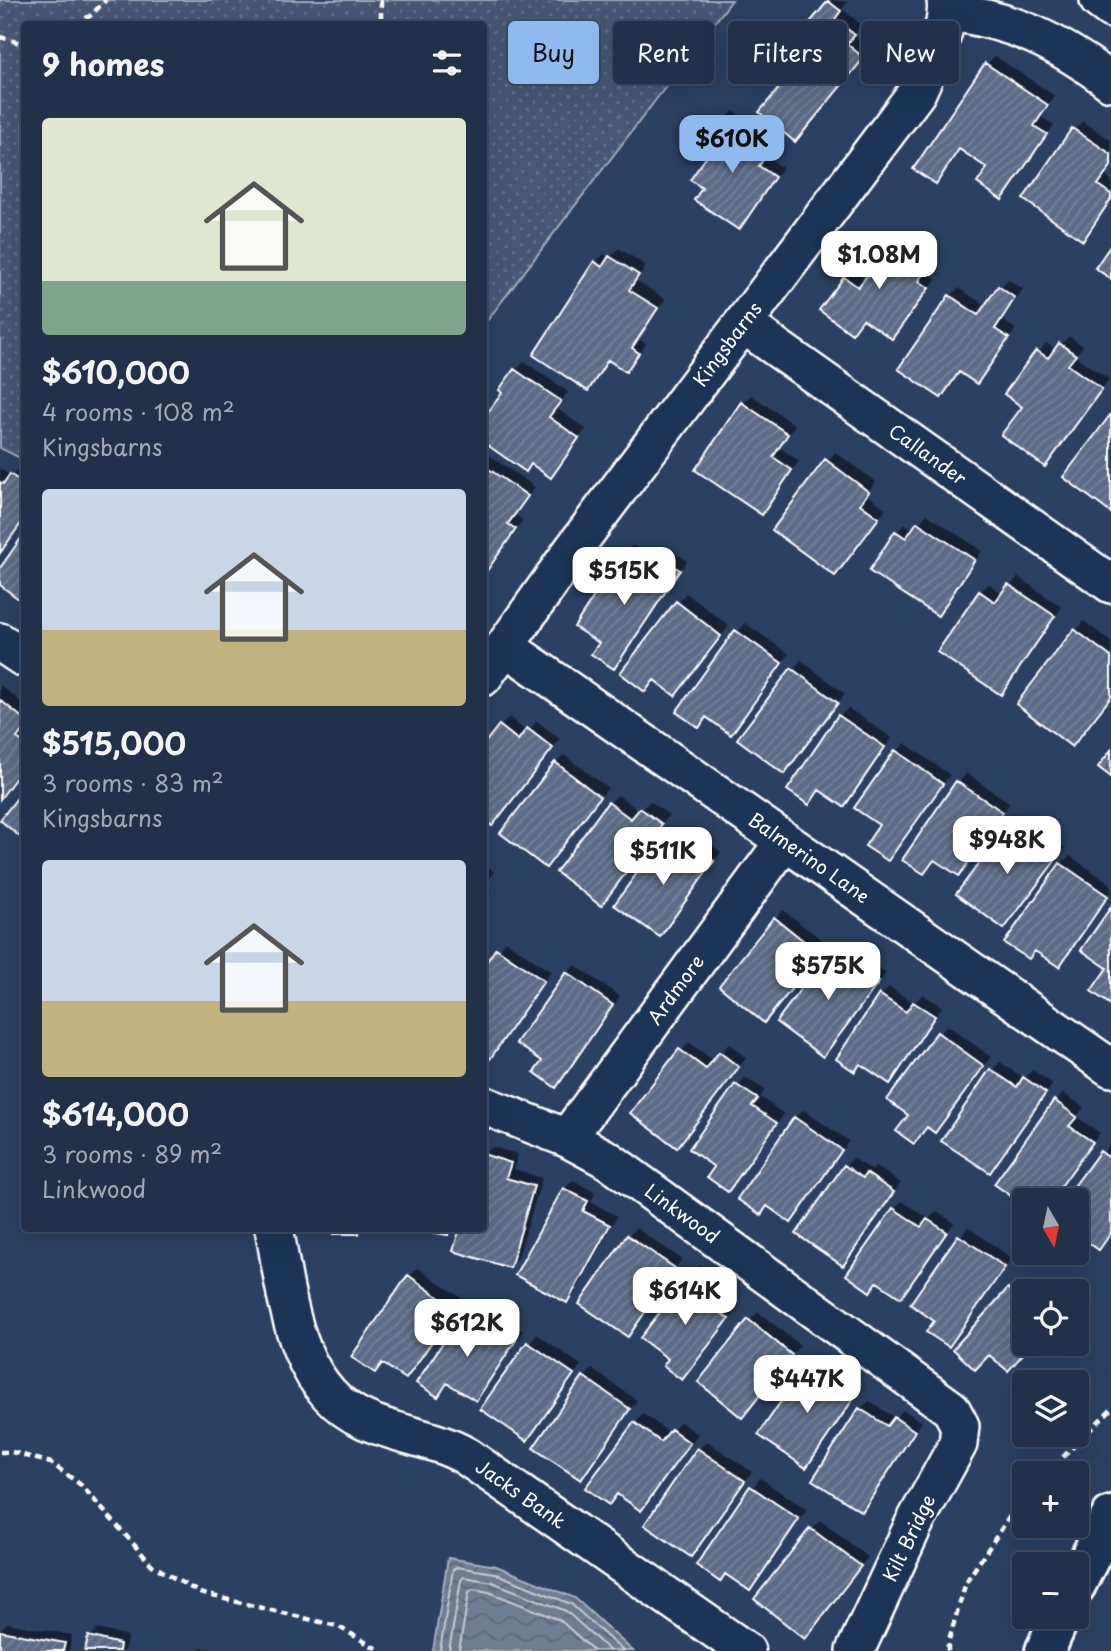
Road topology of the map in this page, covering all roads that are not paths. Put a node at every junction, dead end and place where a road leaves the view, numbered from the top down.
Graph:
1 (1099, 0) edge
2 (947, 6) edge
3 (1111, 9) edge
4 (1106, 66) edge
5 (743, 324) junction
6 (1111, 584) edge
7 (0, 642) edge
8 (506, 647) junction
9 (21, 656) edge
10 (487, 672) edge
11 (784, 842) junction
12 (1111, 1068) edge
13 (487, 1107) edge
14 (567, 1138) junction
15 (275, 1232) edge
16 (960, 1426) joint
17 (1111, 1516) edge
18 (1089, 1560) edge
19 (1055, 1629) edge
20 (746, 1651) edge
21 (855, 1651) edge
22 (1045, 1651) edge

1 - 3 street
2 - 4 street
2 - 5 street, Kingsbarns
5 - 6 street, Callander
5 - 8 street, Kingsbarns
7 - 9 street
8 - 10 street, Kingsbarns
8 - 11 street, Balmerino Lane
11 - 12 street, Balmerino Lane
11 - 14 street, Ardmore
13 - 14 street, Linkwood
14 - 16 street, Linkwood
15 - 20 street, Jacks Bank
16 - 21 street, Kilt Bridge
17 - 18 main road
19 - 22 main road

